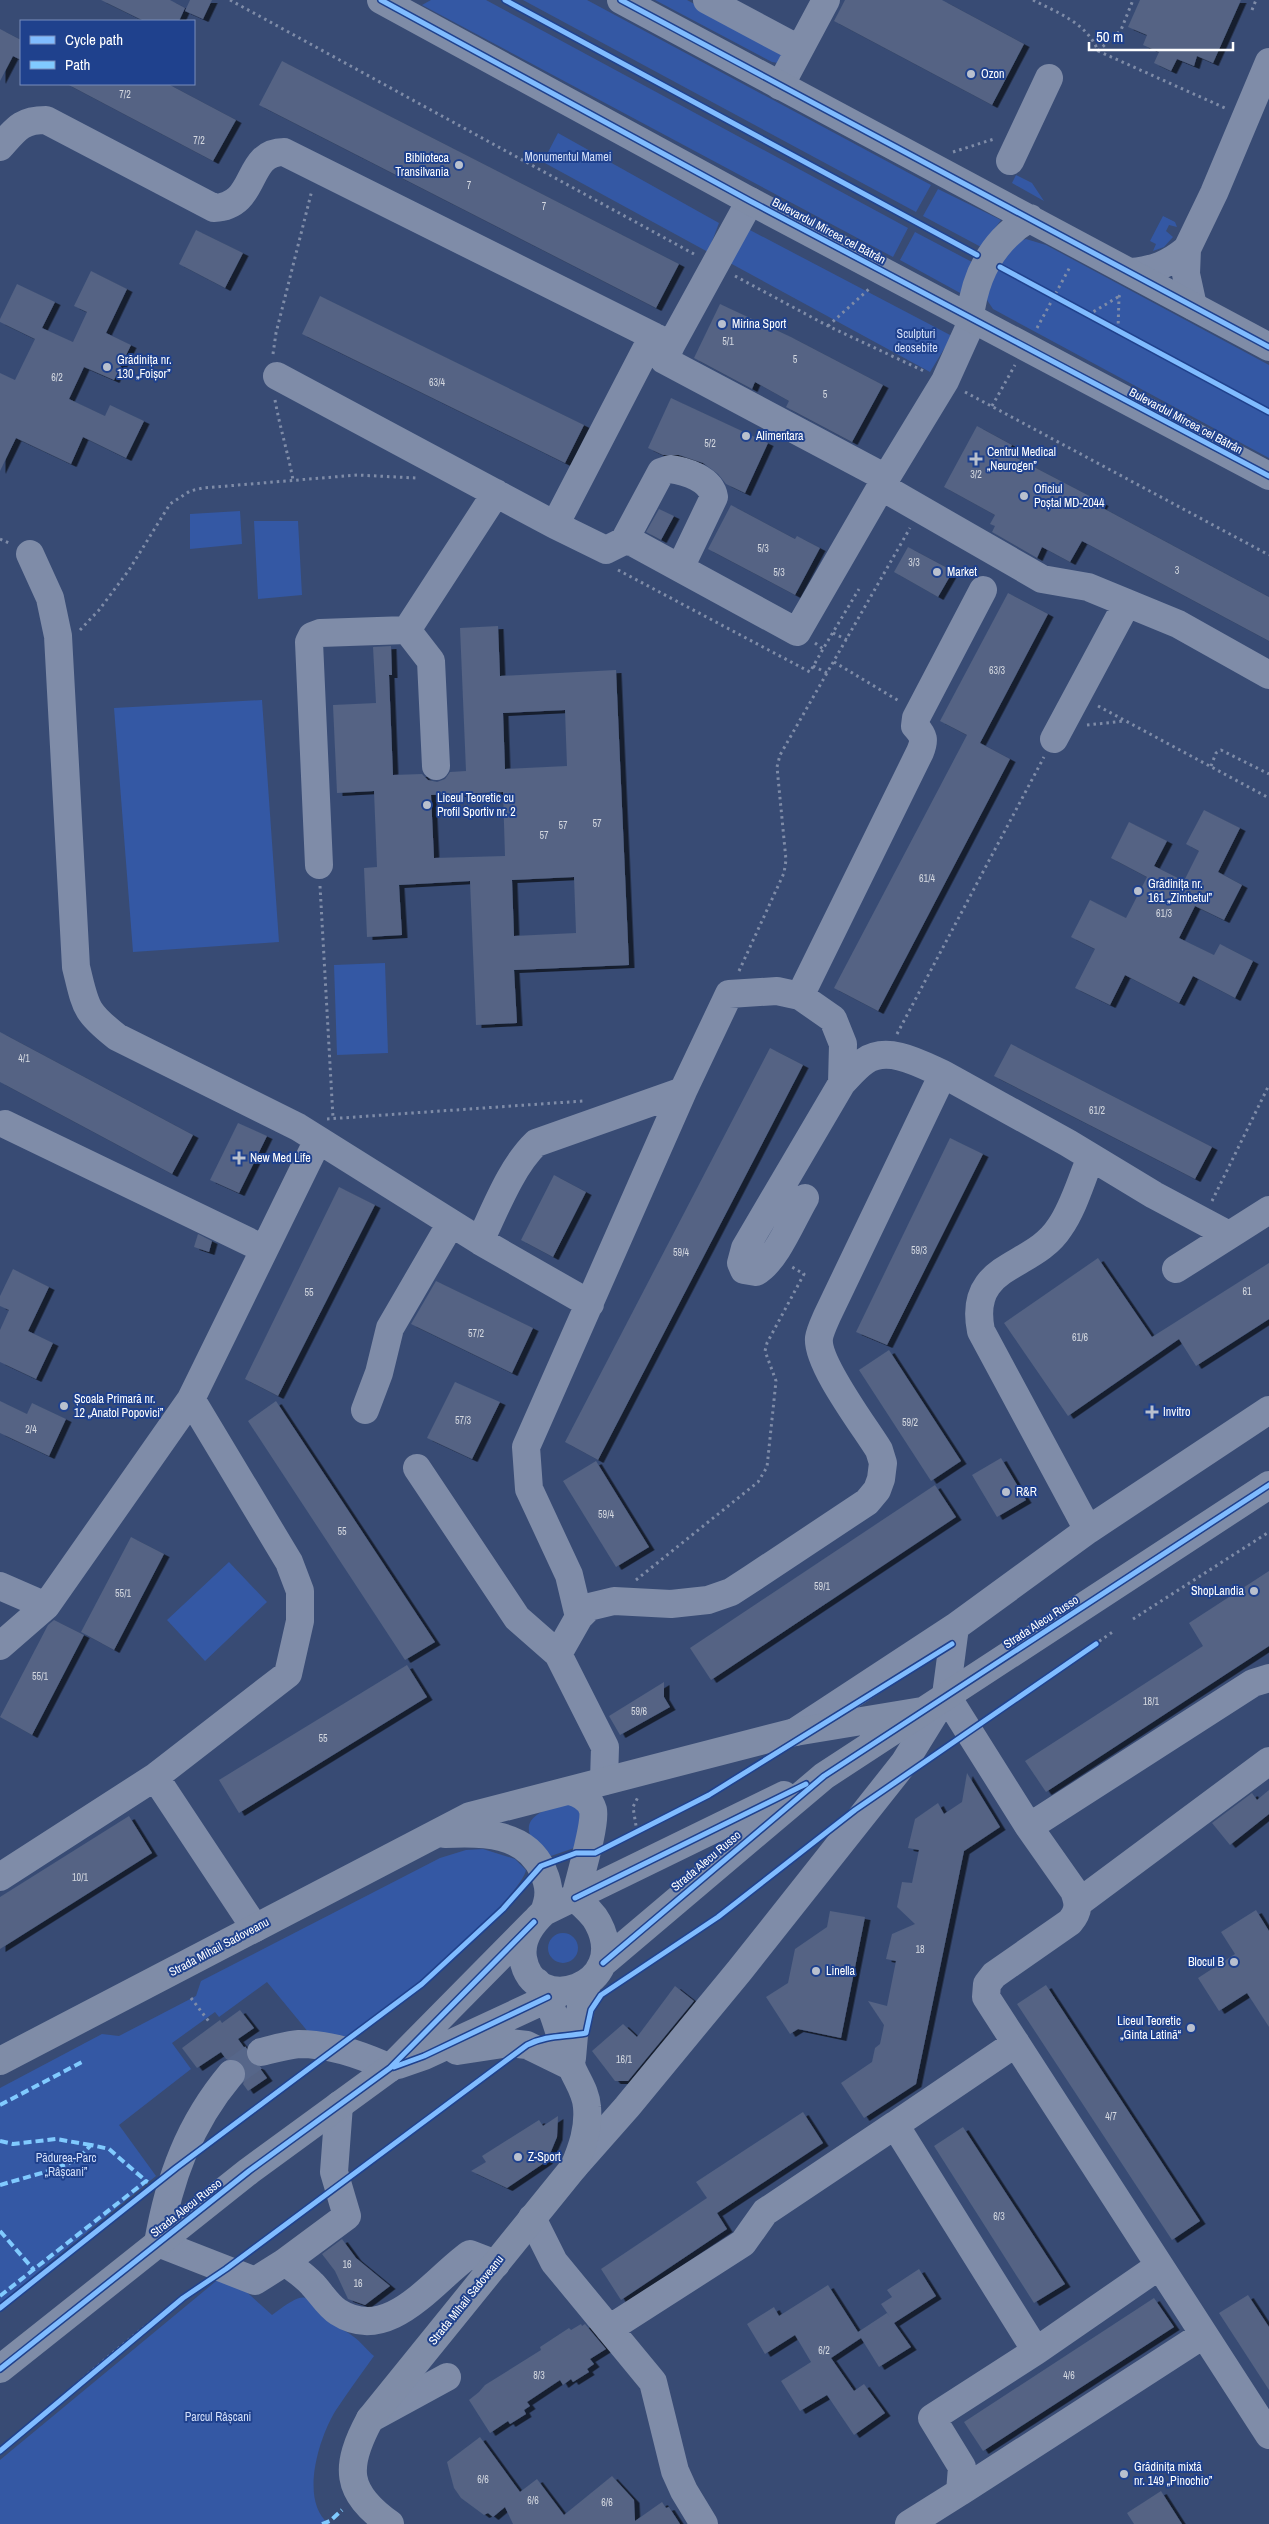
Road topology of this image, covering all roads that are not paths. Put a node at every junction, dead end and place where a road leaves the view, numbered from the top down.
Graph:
1 (380, 0) edge
2 (621, 0) edge
3 (707, 0) edge
4 (826, 0) edge
5 (799, 49) junction
6 (1269, 62) edge
7 (1049, 78) dead end
8 (780, 86) junction
9 (0, 147) edge
10 (1015, 150) road end
11 (750, 201) junction
12 (1030, 218) junction
13 (1187, 249) junction
14 (1128, 280) junction
15 (1193, 306) junction
16 (972, 318) junction
17 (662, 341) junction
18 (1269, 347) edge
19 (275, 375) road end
20 (1269, 476) edge
21 (884, 482) junction
22 (496, 493) junction
23 (556, 525) junction
24 (624, 541) junction
25 (30, 554) dead end
26 (680, 568) junction
27 (982, 590) dead end
28 (1127, 603) junction
29 (407, 630) junction
30 (1269, 675) edge
31 (1056, 734) road end
32 (436, 766) dead end
33 (319, 865) road end
34 (800, 996) junction
35 (943, 1074) junction
36 (842, 1084) junction
37 (683, 1091) junction
38 (2, 1122) edge
39 (308, 1133) junction
40 (1092, 1157) junction
41 (805, 1198) dead end
42 (1269, 1210) edge
43 (451, 1223) junction
44 (1230, 1235) junction
45 (480, 1241) junction
46 (264, 1249) junction
47 (1176, 1269) dead end
48 (590, 1304) junction
49 (191, 1399) junction
50 (365, 1410) dead end
51 (1269, 1410) edge
52 (417, 1468) dead end
53 (1269, 1485) edge
54 (1088, 1530) junction
55 (0, 1586) edge
56 (46, 1606) junction
57 (579, 1618) junction
58 (955, 1627) junction
59 (0, 1646) edge
60 (558, 1654) junction
61 (1269, 1678) edge
62 (946, 1695) junction
63 (922, 1711) junction
64 (794, 1732) junction
65 (1269, 1761) edge
66 (824, 1776) junction
67 (155, 1777) junction
68 (604, 1781) junction
69 (570, 1791) junction
70 (544, 1799) junction
71 (593, 1817) junction
72 (1029, 1827) junction
73 (438, 1834) junction
74 (525, 1846) junction
75 (0, 1876) edge
76 (575, 1898) junction
77 (1078, 1903) junction
78 (539, 1917) junction
79 (255, 1928) junction
80 (567, 1984) junction
81 (1016, 2043) junction
82 (261, 2052) tunnel mouth
83 (424, 2056) junction
84 (0, 2061) edge
85 (390, 2068) junction
86 (572, 2068) junction
87 (231, 2074) tunnel mouth
88 (339, 2105) junction
89 (895, 2125) junction
90 (574, 2167) junction
91 (532, 2218) junction
92 (158, 2242) junction
93 (285, 2262) junction
94 (496, 2264) junction
95 (1159, 2266) junction
96 (610, 2329) junction
97 (1203, 2334) junction
98 (1036, 2351) junction
99 (0, 2369) edge
100 (447, 2377) dead end
101 (370, 2419) junction
102 (1269, 2435) edge
103 (960, 2492) junction
104 (390, 2524) edge
105 (704, 2524) edge
106 (909, 2524) edge

1 - 11 main road, Bulevardul Mircea cel Bătrân
2 - 8 main road
3 - 5 street
4 - 5 street
5 - 8 street
6 - 13 street
7 - 10 street
8 - 12 main road
9 - 17 street
11 - 16 main road, Bulevardul Mircea cel Bătrân
11 - 17 street
12 - 14 main road
12 - 16 main road
13 - 14 street
13 - 15 street
14 - 15 main road
15 - 18 main road
16 - 20 main road, Bulevardul Mircea cel Bătrân
16 - 21 street
17 - 21 street
17 - 23 street
19 - 22 street
21 - 26 street
21 - 28 street
22 - 23 street
22 - 29 street
23 - 24 street
24 - 26 street
24 - 26 street
25 - 39 street
27 - 34 street
28 - 30 street
28 - 31 street
29 - 32 street
29 - 33 street
34 - 36 street
34 - 37 street
35 - 36 street
35 - 40 street
35 - 57 street
36 - 41 street
37 - 45 street
37 - 48 street
38 - 46 street
39 - 43 street
39 - 46 street
40 - 44 street
40 - 54 street
42 - 44 street
43 - 45 street
43 - 50 street
44 - 47 street
45 - 48 street
46 - 49 street
48 - 57 street
49 - 56 street
49 - 67 street
51 - 54 street
52 - 60 street
53 - 62 main road, Strada Alecu Russo
54 - 58 street
55 - 56 street
56 - 59 street
57 - 60 street
58 - 62 street
58 - 64 street
60 - 68 street
61 - 72 street
62 - 63 main road, Strada Alecu Russo
62 - 72 street
62 - 90 street
63 - 64 main road, Strada Mihail Sadoveanu
63 - 66 main road, Strada Alecu Russo
64 - 68 main road, Strada Mihail Sadoveanu
65 - 77 street
66 - 76 main road, Strada Alecu Russo
66 - 80 main road, Strada Alecu Russo
67 - 75 street
67 - 79 street
68 - 69 main road, Strada Mihail Sadoveanu
68 - 71 main road
69 - 70 main road, Strada Mihail Sadoveanu
69 - 71 main road
70 - 73 main road, Strada Mihail Sadoveanu
70 - 74 main road
71 - 76 main road
72 - 77 street
73 - 74 main road, Strada Mihail Sadoveanu
73 - 79 main road, Strada Mihail Sadoveanu
74 - 78 main road
76 - 78 main road
76 - 80 main road
77 - 81 street
78 - 80 main road
78 - 85 main road, Strada Alecu Russo
79 - 84 main road, Strada Mihail Sadoveanu
80 - 83 main road, Strada Alecu Russo
80 - 86 main road, Strada Mihail Sadoveanu
80 - 86 main road
81 - 89 street
81 - 95 street
82 - 85 street
83 - 85 main road, Strada Alecu Russo
83 - 86 main road
85 - 88 main road, Strada Alecu Russo
86 - 90 main road, Strada Mihail Sadoveanu
87 - 92 street
88 - 92 main road, Strada Alecu Russo
88 - 93 street
89 - 96 street
89 - 98 street
90 - 91 main road, Strada Mihail Sadoveanu
91 - 94 main road, Strada Mihail Sadoveanu
91 - 96 street
92 - 93 street
92 - 99 main road, Strada Alecu Russo
93 - 94 street
94 - 101 main road, Strada Mihail Sadoveanu
95 - 97 street
95 - 98 street
96 - 105 street
97 - 102 street
97 - 103 street
98 - 103 street
100 - 101 street
101 - 104 main road, Strada Mihail Sadoveanu
103 - 106 street

